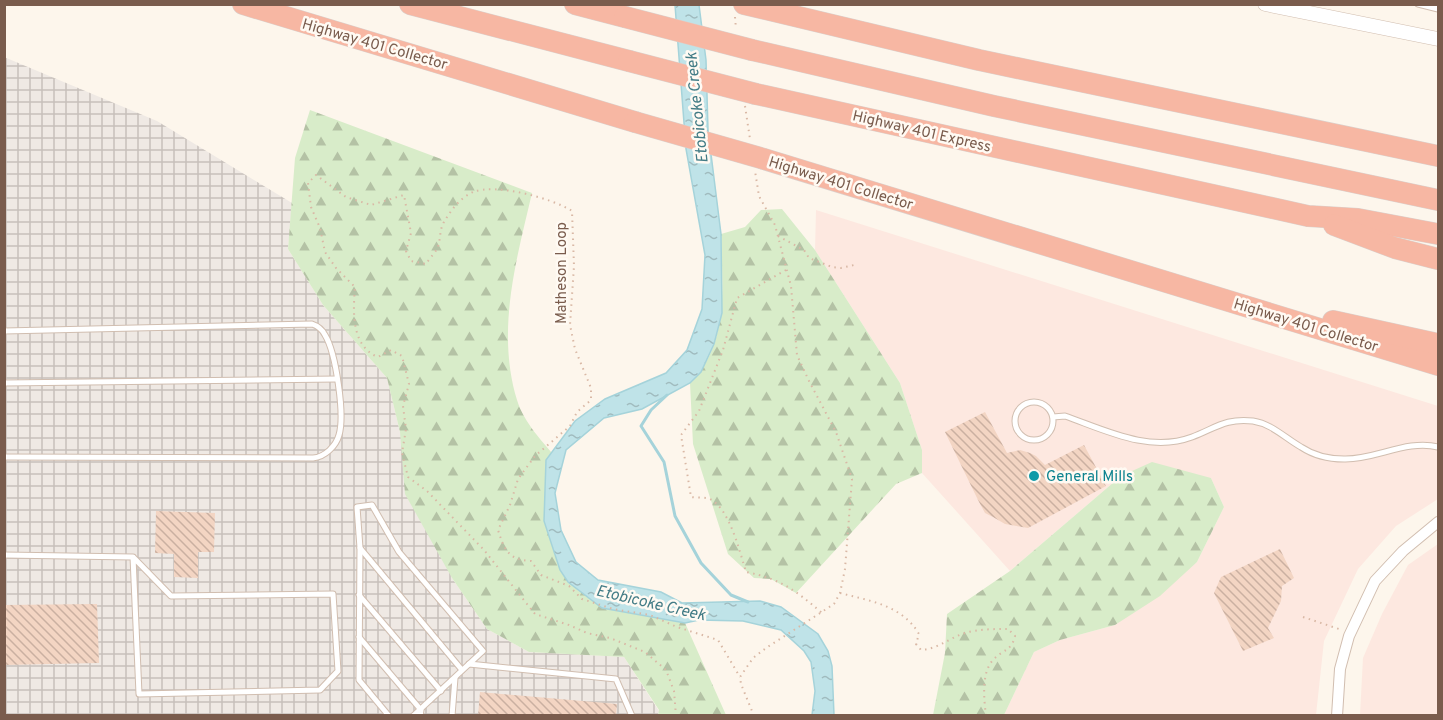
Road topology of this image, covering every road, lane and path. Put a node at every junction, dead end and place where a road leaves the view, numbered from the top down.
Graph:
1 (243, 4) edge
2 (410, 4) edge
3 (575, 4) edge
4 (1265, 4) edge
5 (1418, 4) edge
6 (745, 5) edge
7 (1438, 9) edge
8 (1438, 39) edge
9 (1438, 156) edge
10 (759, 196) dead end
11 (1438, 200) edge
12 (1308, 216) junction
13 (1438, 234) edge
14 (778, 236) junction
15 (1438, 259) edge
16 (854, 265) dead end
17 (786, 270) junction
18 (1215, 296) junction
19 (4, 331) edge
20 (1438, 344) edge
21 (1438, 365) edge
22 (337, 379) junction
23 (4, 383) edge
24 (1053, 417) junction
25 (1438, 447) edge
26 (4, 457) edge
27 (1438, 522) edge
28 (360, 548) junction
29 (4, 555) edge
30 (133, 557) junction
31 (840, 593) junction
32 (359, 595) junction
33 (822, 612) junction
34 (1303, 617) dead end
35 (1350, 633) junction
36 (359, 637) junction
37 (469, 664) junction
38 (462, 670) junction
39 (740, 677) junction
40 (455, 678) junction
41 (441, 691) junction
42 (420, 713) edge
43 (389, 716) edge
44 (413, 716) edge
45 (453, 716) edge
46 (632, 716) edge
47 (676, 716) edge
48 (754, 716) edge
49 (986, 716) edge
50 (1337, 716) edge

1 - 18 highway, Highway 401 Collector, bridge
2 - 12 highway, Highway 401 Express, bridge
3 - 11 highway, bridge
4 - 8 street
5 - 7 lane
6 - 9 highway
10 - 14 path
12 - 13 highway, Highway 401 Express
12 - 15 highway
14 - 16 path
14 - 17 path
17 - 31 path
17 - 33 path
18 - 20 highway
18 - 21 highway, Highway 401 Collector
19 - 22 lane
22 - 23 lane
22 - 26 lane
24 - 24 lane
24 - 25 lane
27 - 35 street
28 - 32 lane
28 - 37 lane
28 - 38 lane
29 - 30 lane
30 - 30 lane
31 - 33 path
31 - 49 path
32 - 36 lane
32 - 41 lane
33 - 39 path
34 - 35 path
35 - 50 street
36 - 42 lane
36 - 43 lane
37 - 38 lane
37 - 46 lane
38 - 40 lane
39 - 47 path, Matheson Loop
39 - 48 path
40 - 41 lane
40 - 45 lane
41 - 42 lane
42 - 44 lane

